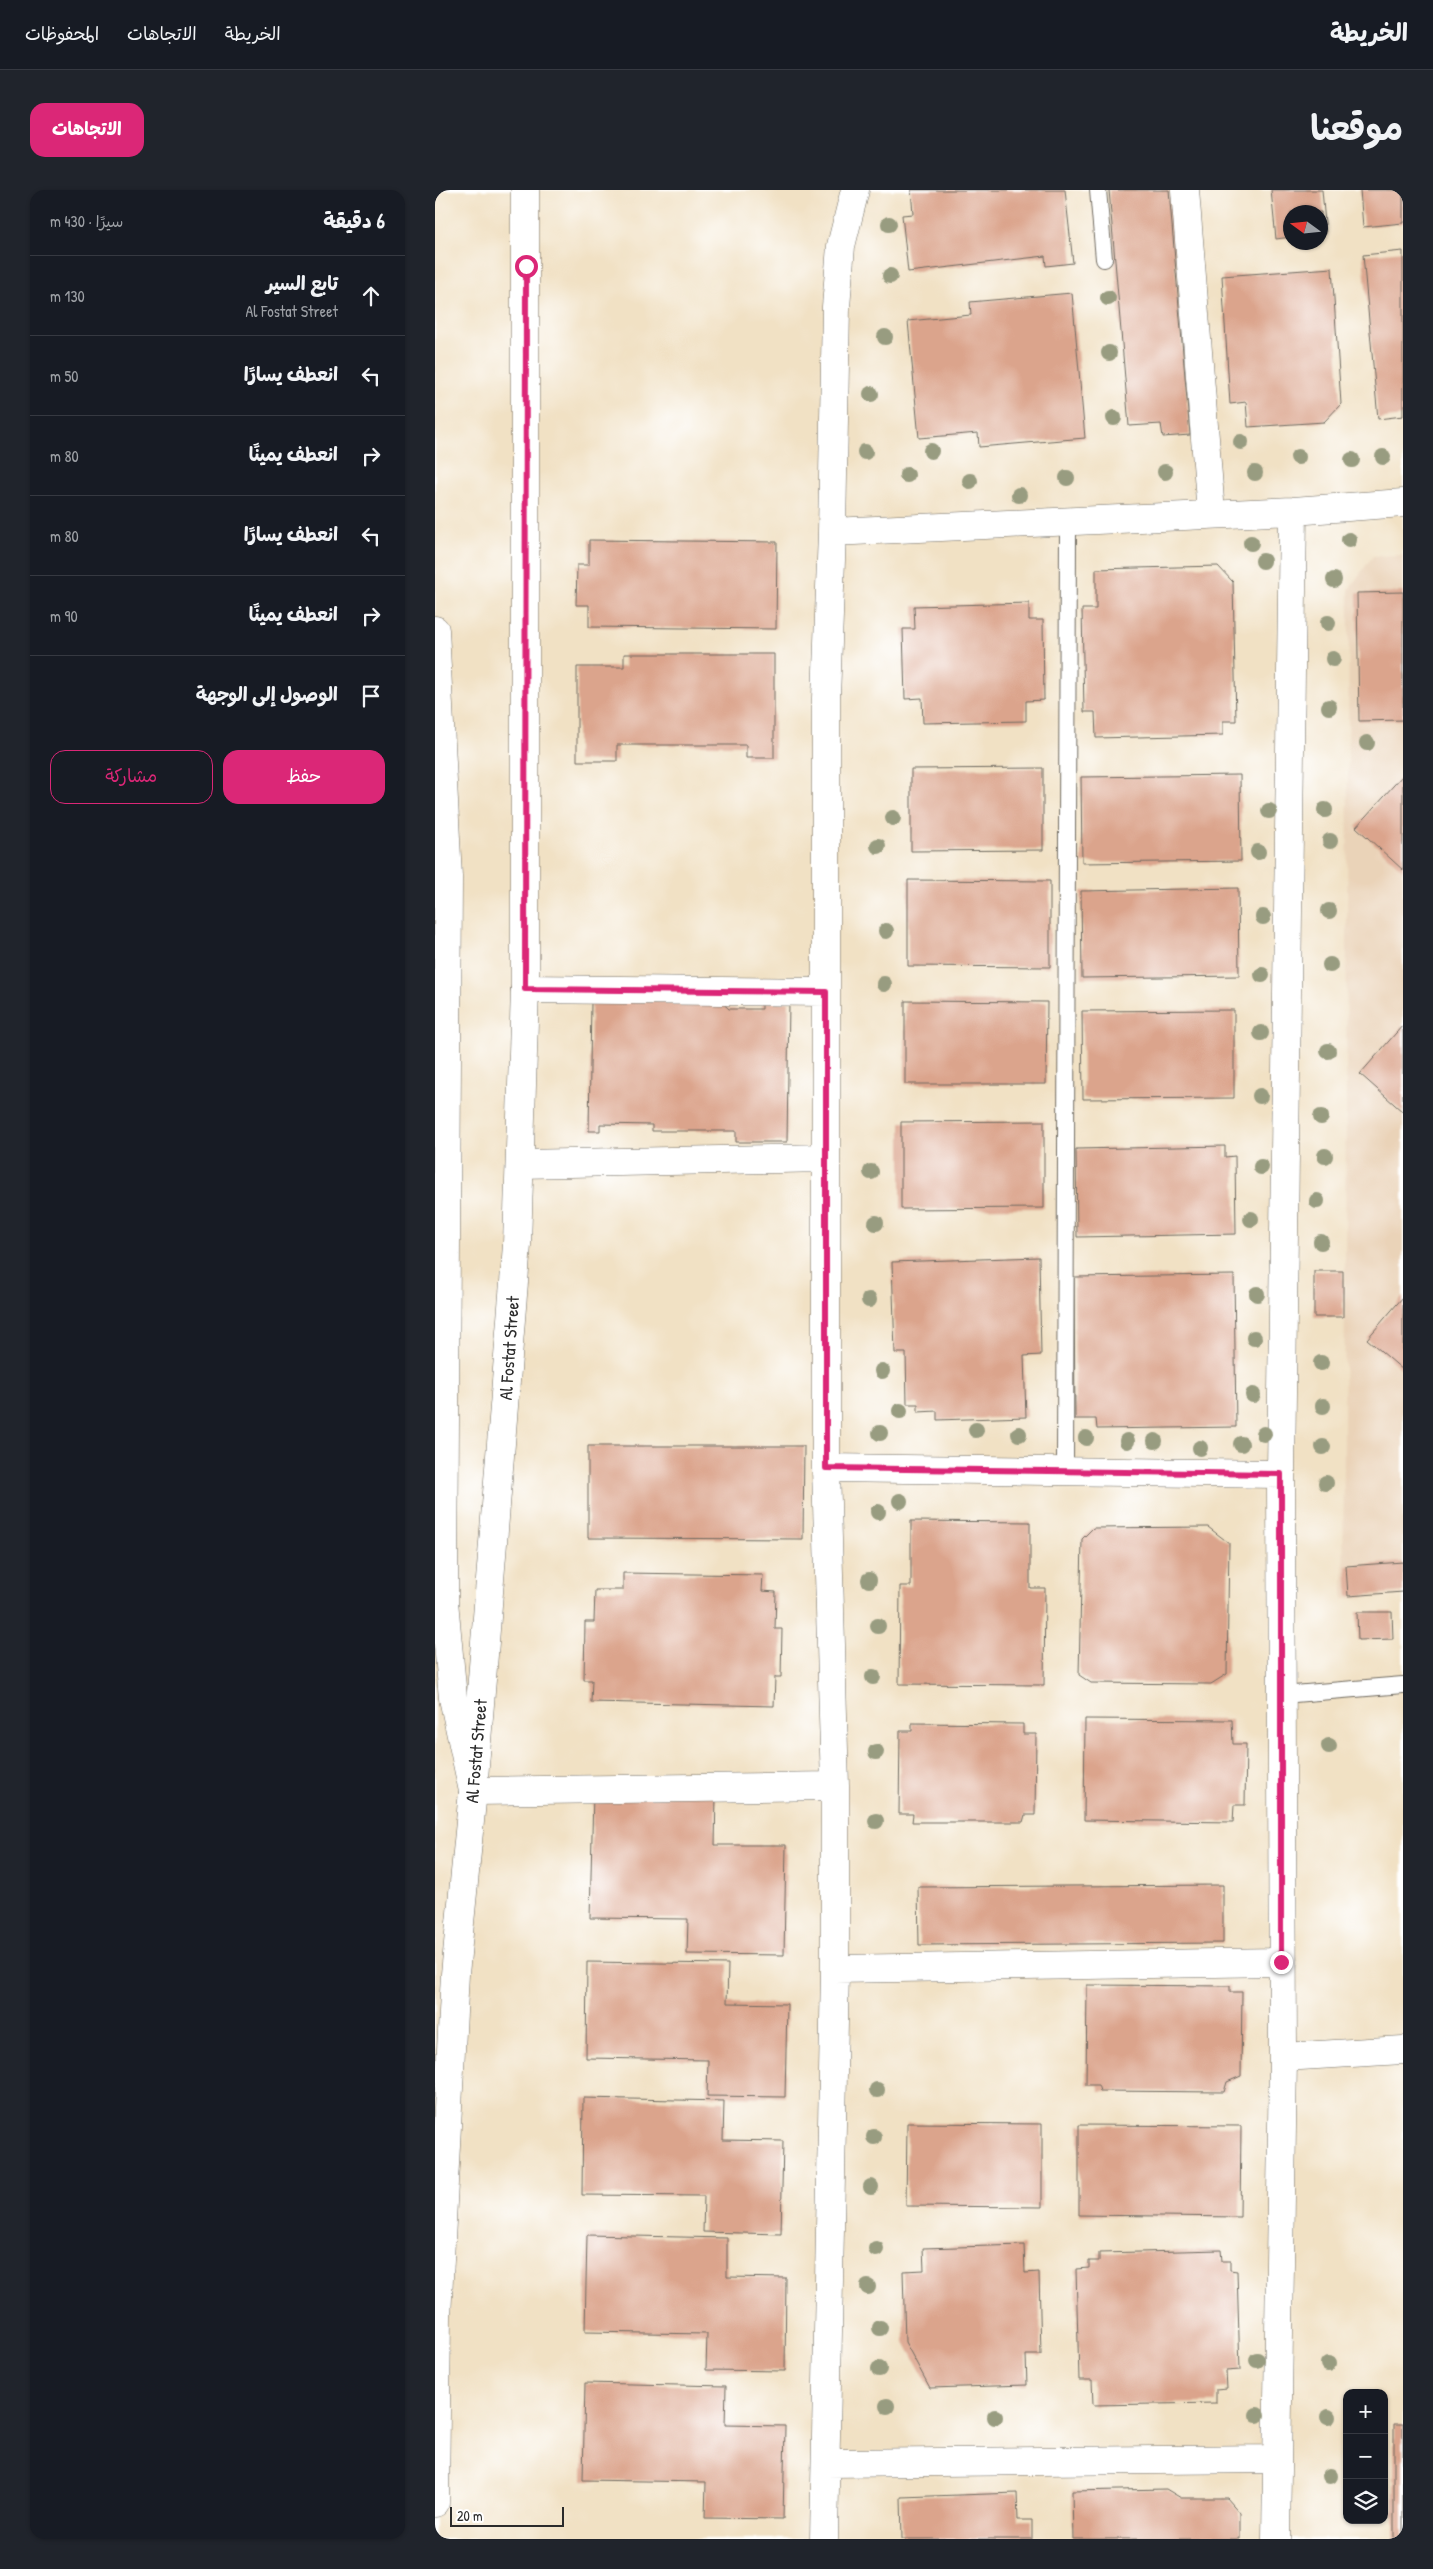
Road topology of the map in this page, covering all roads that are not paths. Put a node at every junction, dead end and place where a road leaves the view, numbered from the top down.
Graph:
1 (525, 190) edge
2 (855, 190) edge
3 (1098, 190) edge
4 (1185, 190) edge
5 (1105, 258) dead end
6 (1403, 503) edge
7 (1293, 511) junction
8 (1211, 513) junction
9 (1068, 522) junction
10 (832, 532) junction
11 (435, 630) edge
12 (525, 989) junction
13 (826, 992) junction
14 (826, 1158) junction
15 (520, 1164) junction
16 (826, 1468) junction
17 (1065, 1471) junction
18 (1281, 1474) junction
19 (1403, 1685) edge
20 (1282, 1695) junction
21 (835, 1786) junction
22 (473, 1790) junction
23 (1281, 1962) junction
24 (835, 1970) junction
25 (1403, 2050) edge
26 (1283, 2057) junction
27 (1276, 2459) junction
28 (826, 2463) junction
29 (435, 2503) edge
30 (824, 2539) edge
31 (1276, 2539) edge

1 - 12 main road, Al Fostat Street
2 - 10 main road
3 - 5 lane
4 - 8 main road
6 - 7 main road
7 - 8 main road
7 - 18 main road
8 - 9 main road
9 - 10 main road
9 - 17 lane
10 - 13 main road
11 - 22 main road
12 - 13 main road
12 - 15 main road, Al Fostat Street
13 - 14 main road
14 - 15 main road
14 - 16 main road
15 - 22 main road, Al Fostat Street
16 - 17 main road
16 - 21 main road
17 - 18 main road
18 - 20 main road
19 - 20 lane
20 - 23 main road
21 - 22 main road
21 - 24 main road
22 - 29 main road, Al Fostat Street
23 - 24 main road
23 - 26 main road
24 - 28 main road
25 - 26 main road
26 - 27 main road
27 - 28 main road
27 - 31 main road
28 - 30 main road

